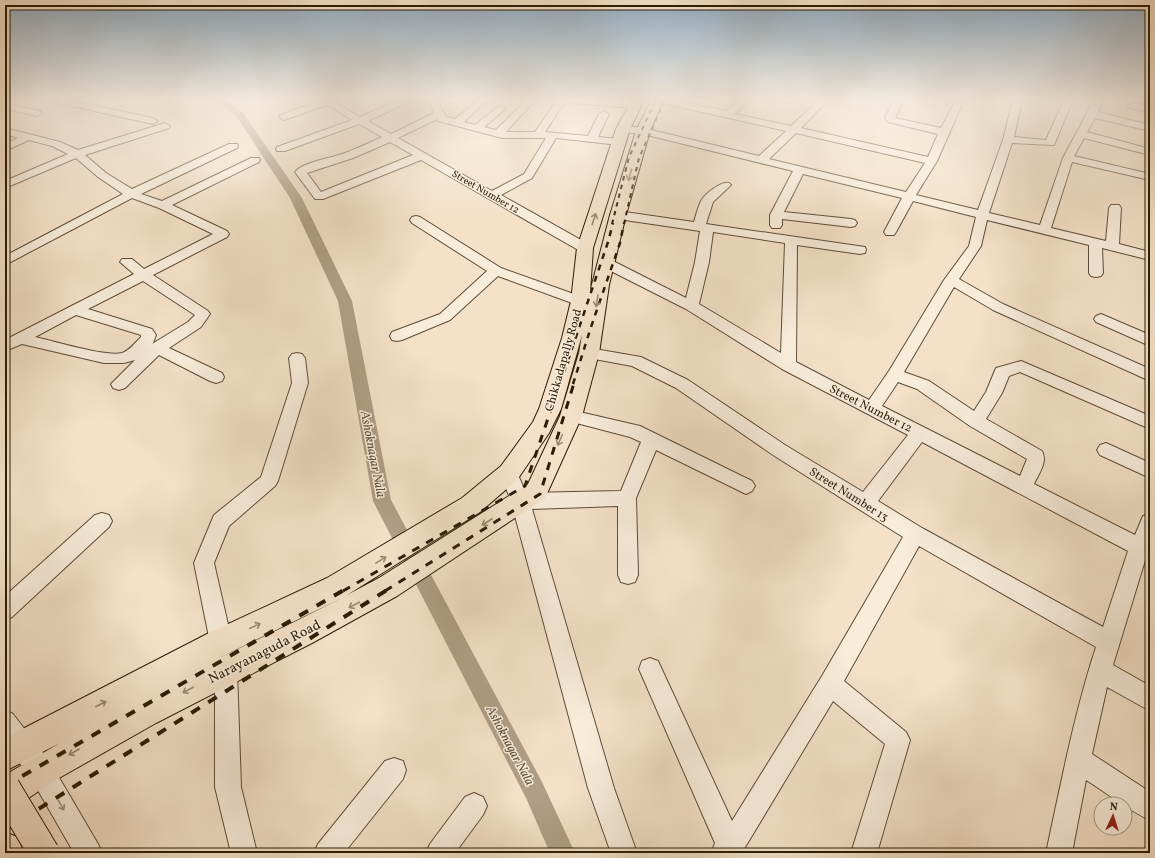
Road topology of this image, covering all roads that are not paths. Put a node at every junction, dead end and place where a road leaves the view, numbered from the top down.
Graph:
1 (22, 140) edge
2 (40, 140) edge
3 (121, 140) edge
4 (306, 140) edge
5 (384, 140) edge
6 (396, 140) edge
7 (550, 140) edge
8 (619, 140) edge
9 (640, 140) edge
10 (675, 140) edge
11 (780, 140) edge
12 (837, 140) edge
13 (941, 140) edge
14 (1008, 140) joint
15 (1051, 140) edge
16 (1078, 140) edge
17 (1104, 140) edge
18 (233, 146) dead end
19 (5, 148) edge
20 (281, 149) dead end
21 (1150, 152) edge
22 (419, 153) junction
23 (77, 154) junction
24 (1068, 158) junction
25 (254, 160) dead end
26 (932, 161) junction
27 (754, 162) junction
28 (799, 170) junction
29 (1150, 177) edge
30 (8, 181) edge
31 (726, 185) dead end
32 (131, 194) junction
33 (492, 195) junction
34 (909, 197) junction
35 (164, 205) junction
36 (1115, 208) dead end
37 (618, 215) junction
38 (776, 215) junction
39 (982, 215) junction
40 (416, 220) dead end
41 (851, 223) dead end
42 (703, 226) junction
43 (1044, 231) junction
44 (890, 232) dead end
45 (776, 237) junction
46 (791, 239) junction
47 (1095, 243) junction
48 (1112, 247) junction
49 (585, 248) junction
50 (860, 250) dead end
51 (1150, 256) edge
52 (5, 261) edge
53 (127, 262) dead end
54 (606, 263) junction
55 (496, 271) junction
56 (1096, 273) dead end
57 (143, 275) junction
58 (951, 280) junction
59 (580, 301) junction
60 (691, 306) junction
61 (79, 312) junction
62 (1101, 319) dead end
63 (397, 336) dead end
64 (20, 338) junction
65 (1150, 341) edge
66 (36, 342) junction
67 (5, 346) edge
68 (157, 348) junction
69 (589, 352) junction
70 (297, 358) dead end
71 (788, 365) junction
72 (895, 375) junction
73 (1150, 375) edge
74 (216, 377) dead end
75 (119, 384) dead end
76 (872, 408) junction
77 (570, 416) junction
78 (976, 421) junction
79 (1150, 423) edge
80 (919, 433) junction
81 (651, 440) junction
82 (1106, 450) dead end
83 (1150, 471) edge
84 (508, 473) junction
85 (746, 486) dead end
86 (1024, 486) junction
87 (627, 498) junction
88 (520, 501) junction
89 (471, 504) joint
90 (865, 504) junction
91 (102, 521) dead end
92 (1150, 522) edge
93 (915, 534) junction
94 (1139, 547) junction
95 (628, 575) dead end
96 (5, 610) edge
97 (221, 642) junction
98 (1109, 642) junction
99 (650, 669) dead end
100 (226, 670) junction
101 (1100, 670) junction
102 (830, 684) junction
103 (1150, 699) edge
104 (5, 722) edge
105 (13, 750) edge
106 (1078, 760) junction
107 (394, 770) dead end
108 (42, 771) junction
109 (5, 788) edge
110 (5, 794) edge
111 (474, 806) dead end
112 (1150, 806) edge
113 (5, 849) edge
114 (729, 851) edge
115 (7, 853) edge
116 (44, 853) edge
117 (89, 853) edge
118 (244, 853) edge
119 (327, 853) edge
120 (439, 853) edge
121 (624, 853) edge
122 (864, 853) edge
123 (1059, 853) edge

1 - 19 street
2 - 23 street
3 - 23 street
4 - 20 street
5 - 22 street
6 - 22 street, Street Number 12
7 - 33 street
49 -> 8 main road, Chikkadapally Road
9 -> 37 main road, Chikkadapally Road
10 - 27 street
11 - 27 street
12 - 26 street
13 - 26 street
14 - 15 street
14 - 39 street
16 - 24 street
17 - 21 street
18 - 32 street
22 - 33 street, Street Number 12
23 - 30 street
23 - 32 street
24 - 29 street
24 - 43 street
25 - 35 street
26 - 34 street
27 - 28 street
28 - 34 street
28 - 38 street
31 - 42 street
32 - 35 street
32 - 52 street
33 - 49 street, Street Number 12
34 - 39 street
34 - 44 street
35 - 57 street
36 - 48 street
37 - 42 street
37 - 54 main road, Chikkadapally Road
38 - 41 street
38 - 45 street
39 - 43 street
39 - 58 street
40 - 55 street
42 - 45 street
42 - 60 street
43 - 47 street
45 - 46 street
46 - 50 street
46 - 71 street
47 - 48 street
47 - 56 street
48 - 51 street
49 - 59 main road, Chikkadapally Road
53 - 57 street
54 - 60 street, Street Number 12
54 -> 69 main road, Chikkadapally Road
55 - 59 street
55 - 63 street
57 - 61 street
57 - 68 street
58 - 72 street
58 - 73 street
59 - 84 main road, Chikkadapally Road
60 - 71 street, Street Number 12
61 - 64 street
61 - 66 street
61 - 66 street
62 - 65 street
64 - 66 street
64 - 67 street
68 - 74 street
68 - 75 street
69 - 77 main road, Chikkadapally Road
69 - 90 street, Street Number 13
70 - 97 street
71 - 76 street, Street Number 12
72 - 76 street
72 - 78 street
76 - 80 street, Street Number 12
77 - 81 street
77 -> 88 main road, Chikkadapally Road
78 - 79 street
78 - 86 street
80 - 86 street, Street Number 12
80 - 90 street
81 - 85 street
81 - 87 street
82 - 83 street
84 - 88 street
84 - 89 main road, Chikkadapally Road
86 - 94 street, Street Number 12
87 - 88 street
87 - 95 street
88 -> 100 main road, Narayanaguda Road
88 - 121 street
97 -> 89 main road, Narayanaguda Road
90 - 93 street, Street Number 13
91 - 96 street
92 - 94 street
93 - 98 street, Street Number 13
93 - 102 street
94 - 98 street
105 -> 97 main road, Narayanaguda Road
98 - 101 street
99 - 114 street
100 -> 108 main road, Narayanaguda Road
100 - 118 street
101 - 103 street
101 - 106 street
102 - 114 street
102 - 122 street
104 - 105 street
105 - 108 street
106 - 112 street
106 - 123 street
107 - 119 street
108 - 110 main road, Narayanaguda Road
108 -> 117 street
109 - 116 main road, bridge
111 - 120 street
113 - 115 main road

